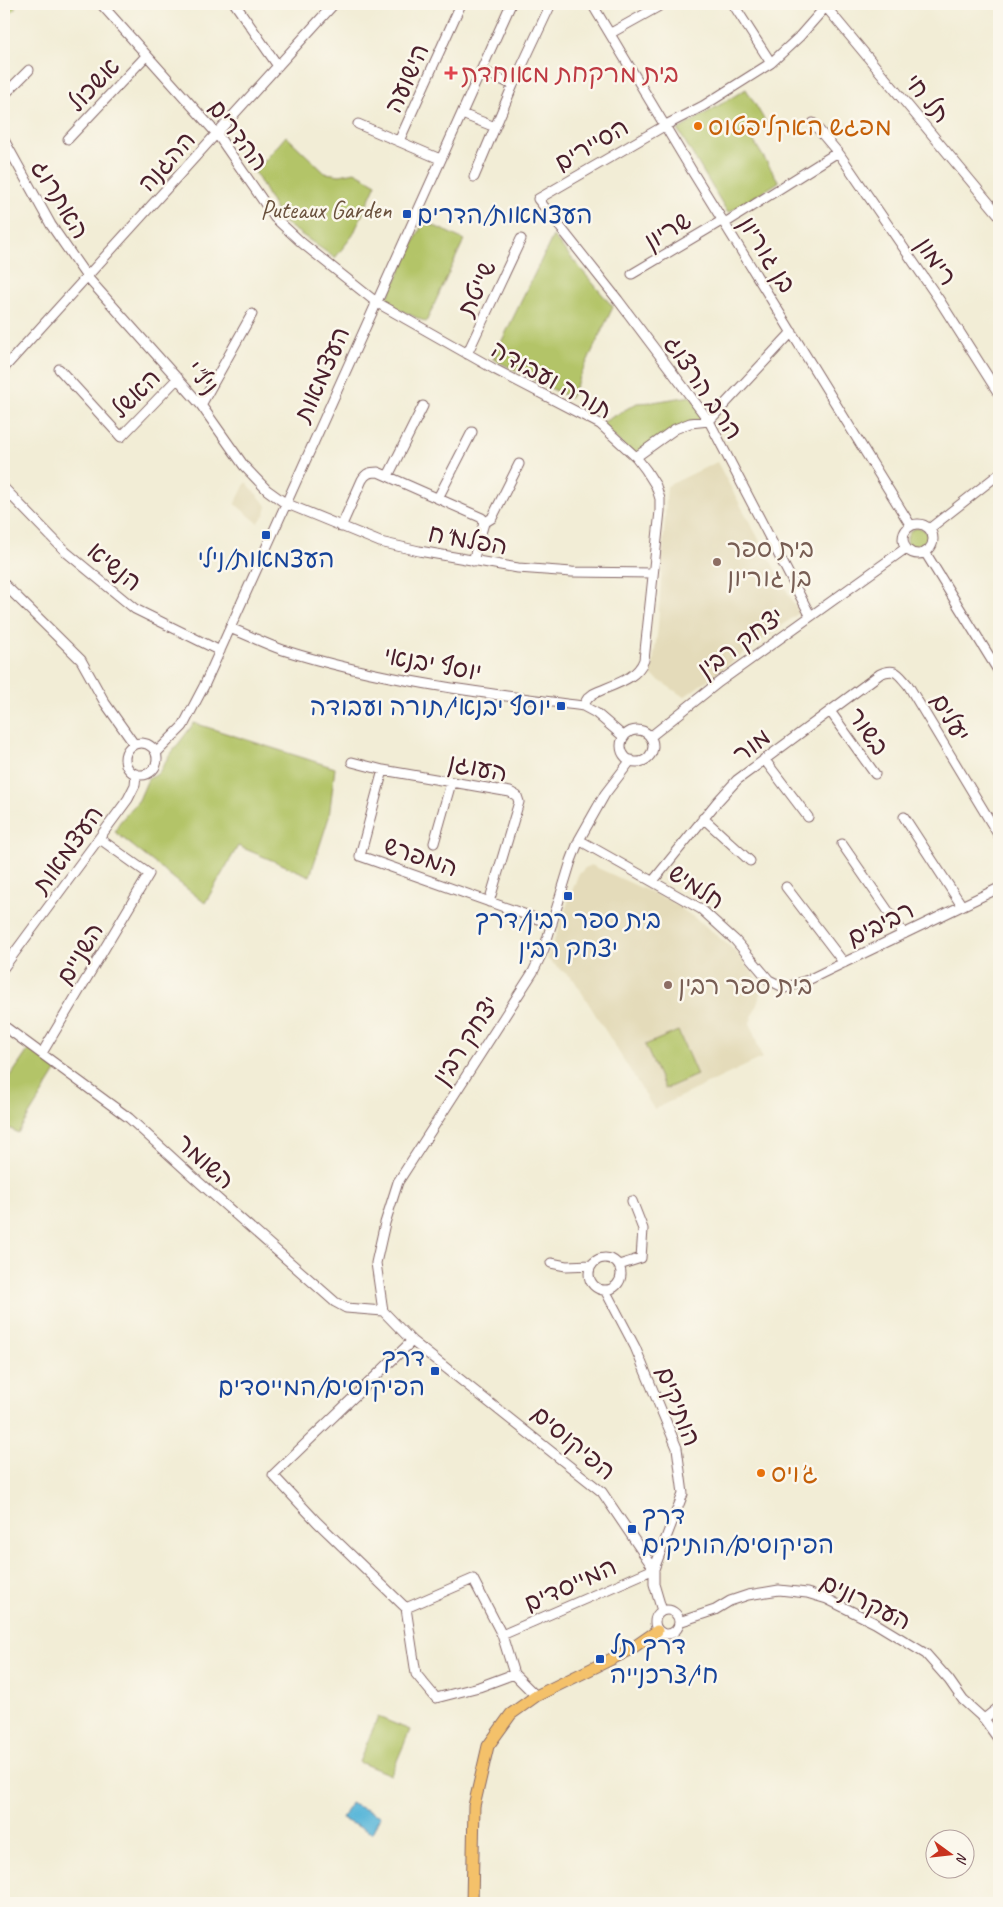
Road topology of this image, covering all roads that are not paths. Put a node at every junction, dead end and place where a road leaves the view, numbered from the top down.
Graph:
1 (101, 4) edge
2 (235, 4) edge
3 (334, 4) edge
4 (461, 4) edge
5 (511, 4) edge
6 (551, 4) edge
7 (592, 4) edge
8 (662, 4) edge
9 (733, 4) edge
10 (827, 5) edge
11 (611, 33) junction
12 (146, 56) junction
13 (772, 63) junction
14 (278, 66) junction
15 (29, 70) dead end
16 (481, 70) junction
17 (513, 85) junction
18 (4, 95) edge
19 (462, 114) junction
20 (813, 123) dead end
21 (358, 124) dead end
22 (664, 126) junction
23 (495, 127) junction
24 (217, 134) junction
25 (68, 139) dead end
26 (4, 140) edge
27 (399, 141) junction
28 (838, 152) junction
29 (440, 159) junction
30 (474, 177) dead end
31 (538, 199) joint
32 (999, 215) edge
33 (724, 222) junction
34 (520, 239) dead end
35 (632, 274) dead end
36 (87, 277) junction
37 (376, 302) junction
38 (252, 314) dead end
39 (792, 332) junction
40 (467, 354) junction
41 (4, 368) edge
42 (59, 369) dead end
43 (178, 378) junction
44 (999, 394) edge
45 (201, 404) junction
46 (423, 406) dead end
47 (709, 421) junction
48 (472, 432) dead end
49 (636, 457) junction
50 (519, 464) dead end
51 (999, 474) edge
52 (388, 476) junction
53 (4, 488) edge
54 (438, 498) junction
55 (285, 503) junction
56 (484, 523) junction
57 (911, 526) junction
58 (341, 527) junction
59 (929, 529) junction
60 (906, 548) junction
61 (925, 552) junction
62 (473, 561) junction
63 (653, 573) junction
64 (4, 584) edge
65 (810, 615) junction
66 (230, 628) junction
67 (220, 651) junction
68 (897, 672) joint
69 (999, 672) edge
70 (583, 706) junction
71 (830, 711) junction
72 (624, 737) junction
73 (650, 737) junction
74 (134, 744) junction
75 (156, 753) junction
76 (764, 759) junction
77 (631, 760) junction
78 (352, 762) dead end
79 (383, 770) junction
80 (136, 774) junction
81 (874, 774) dead end
82 (451, 783) junction
83 (808, 816) dead end
84 (904, 817) dead end
85 (704, 818) junction
86 (999, 836) edge
87 (100, 839) junction
88 (579, 840) junction
89 (434, 843) dead end
90 (842, 844) dead end
91 (750, 862) dead end
92 (652, 881) junction
93 (786, 887) dead end
94 (999, 888) edge
95 (489, 902) junction
96 (962, 906) junction
97 (552, 924) junction
98 (904, 934) junction
99 (844, 963) junction
100 (4, 968) edge
101 (777, 984) joint
102 (4, 1026) edge
103 (42, 1053) junction
104 (632, 1201) dead end
105 (551, 1263) dead end
106 (592, 1265) junction
107 (619, 1265) junction
108 (605, 1290) junction
109 (383, 1311) junction
110 (412, 1341) junction
111 (654, 1569) junction
112 (406, 1608) junction
113 (662, 1611) junction
114 (679, 1622) junction
115 (657, 1631) junction
116 (502, 1636) junction
117 (514, 1674) junction
118 (536, 1696) junction
119 (999, 1707) edge
120 (984, 1719) junction
121 (999, 1740) edge
122 (472, 1903) edge

1 - 12 street, ההדרים
2 - 14 street
3 - 14 street, ההגנה
4 - 27 street, הישועה
5 - 16 street, העצמאות
6 - 17 street
7 - 11 street, בן גוריון
8 - 11 street
9 - 13 street
10 - 13 street, הסיירים
10 - 32 street, תל חי
11 - 22 street, בן גוריון
12 - 24 street, ההדרים
12 - 25 street, אשכול
13 - 22 street, הסיירים
14 - 24 street, ההגנה
15 - 18 street
16 - 17 street
16 - 19 street, העצמאות
17 - 23 street
19 - 23 street
19 - 29 street, העצמאות
20 - 28 street, רימון
21 - 27 street, הישועה
22 - 31 street, הסיירים
22 - 33 street, בן גוריון
23 - 30 street
24 - 36 street, ההגנה
24 - 37 street, ההדרים
26 - 36 street, האתרוג
27 - 29 street, הישועה
28 - 33 street
28 - 44 street, רימון
29 - 37 street, העצמאות
31 - 47 street, הרב הרצוג
33 - 35 street, שריון
33 - 39 street, בן גוריון
34 - 40 street, שייטת
36 - 41 street, ההגנה
36 - 43 street, ניל"י
37 - 40 street, תורה ועבודה
37 - 55 street, העצמאות
38 - 45 street
39 - 47 street
39 - 57 street, בן גוריון
40 - 49 street, תורה ועבודה
42 - 43 street, האשל
43 - 45 street, ניל"י
45 - 55 street, ניל"י
46 - 52 street
47 - 49 street
47 - 65 street, הרב הרצוג
48 - 54 street
49 - 63 street, תורה ועבודה
50 - 56 street
51 - 59 street
52 - 54 street
52 - 58 street
53 - 67 street, הנשיא
54 - 56 street
55 - 58 street, הפלמ"ח
55 - 66 street, העצמאות
56 - 62 street
57 - 59 street
57 - 60 street
58 - 62 street, הפלמ"ח
59 - 61 street
60 - 61 street
60 - 65 street, יצחק רבין
61 - 69 street
62 - 63 street, הפלמ"ח
63 - 70 street, תורה ועבודה
64 - 74 street
65 - 73 street, יצחק רבין
66 - 67 street, העצמאות
66 - 70 street, יוסף יבנאי
67 - 75 street, העצמאות
68 - 71 street, מור
68 - 86 street, יעלים
70 - 72 street, יוסף יבנאי
71 - 76 street, מור
71 - 81 street, בשור
72 - 73 street
72 - 77 street
73 - 77 street
74 - 75 street
74 - 80 street
75 - 80 street
76 - 83 street
76 - 85 street, מור
77 - 88 street, יצחק רבין
78 - 79 street, העוגן
79 - 82 street, העוגן
79 - 95 street, המפרש
80 - 87 street, העצמאות
82 - 89 street
82 - 95 street, העוגן
84 - 96 street
85 - 91 street
85 - 92 street, מור
87 - 100 street, העצמאות
87 - 103 street, השניים
88 - 92 street, חלמיש
88 - 97 street, יצחק רבין
90 - 98 street
92 - 101 street, חלמיש
93 - 99 street
94 - 96 street, רביבים
95 - 97 street, המפרש
96 - 98 street, רביבים
97 - 109 street, יצחק רבין
98 - 99 street, רביבים
99 - 101 street, רביבים
102 - 103 street, השומר
103 - 109 street, השומר
104 - 107 street
105 - 106 street
106 - 107 street
106 - 108 street
107 - 108 street
108 - 111 street, הותיקים
109 - 110 street
110 - 111 street, הפיקוסים
110 - 112 street
111 - 113 street, הפיקוסים
111 - 116 street, המייסדים
112 - 116 street
112 - 117 street
113 - 114 street
113 - 115 street
114 - 115 street
114 - 120 street, העקרונים
115 - 118 main road
116 - 117 street
117 - 118 street
118 - 122 main road
119 - 120 street
120 - 121 street, העקרונים

